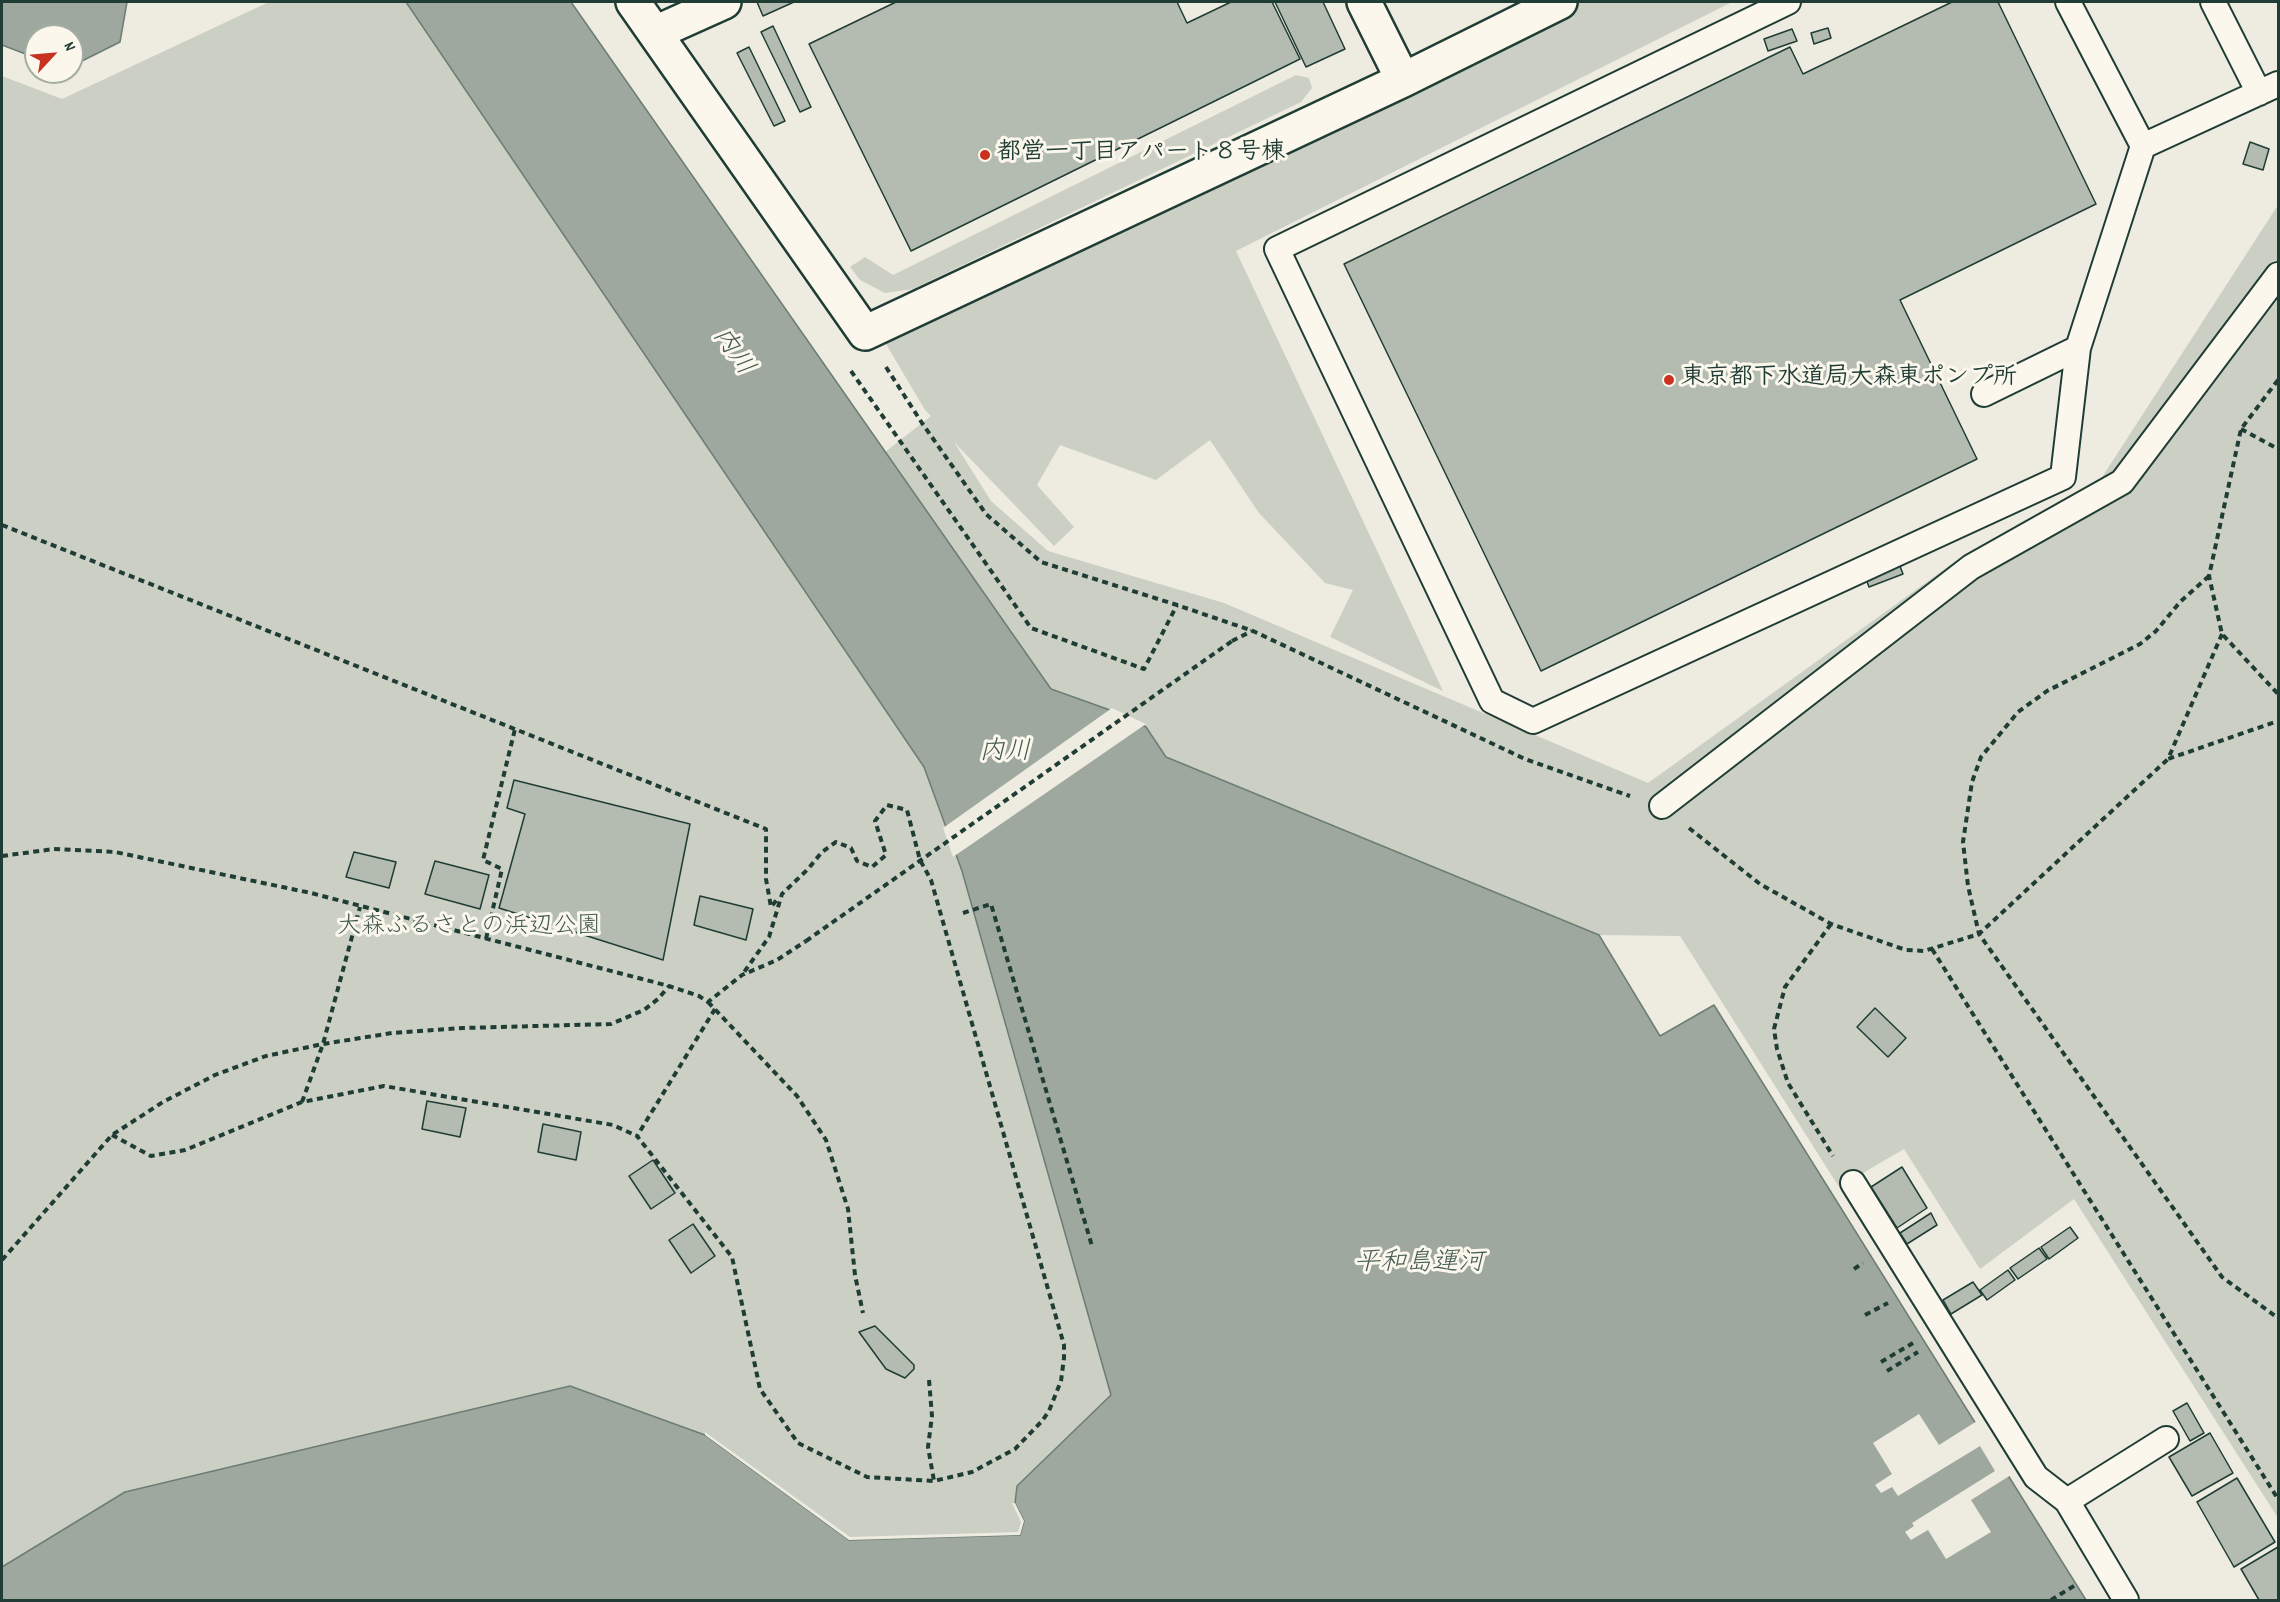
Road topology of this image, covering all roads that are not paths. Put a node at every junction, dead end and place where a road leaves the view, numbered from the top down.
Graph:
1 (633, 2) edge
2 (724, 2) edge
3 (1364, 2) edge
4 (1560, 2) edge
5 (1788, 2) edge
6 (2068, 2) edge
7 (2213, 2) edge
8 (656, 33) junction
9 (1403, 80) junction
10 (2269, 89) edge
11 (2143, 146) junction
12 (2278, 275) edge
13 (2078, 348) junction
14 (1984, 394) dead end
15 (1662, 806) road end
16 (1853, 1183) road end
17 (2166, 1439) dead end
18 (2067, 1501) junction
19 (2126, 1600) edge

1 - 8 street
2 - 8 street
3 - 9 street
4 - 9 street
5 - 13 lane
6 - 11 lane
7 - 10 lane
8 - 9 street
10 - 11 lane
11 - 13 lane
12 - 15 lane
13 - 14 lane
16 - 18 lane
17 - 18 lane
18 - 19 lane

